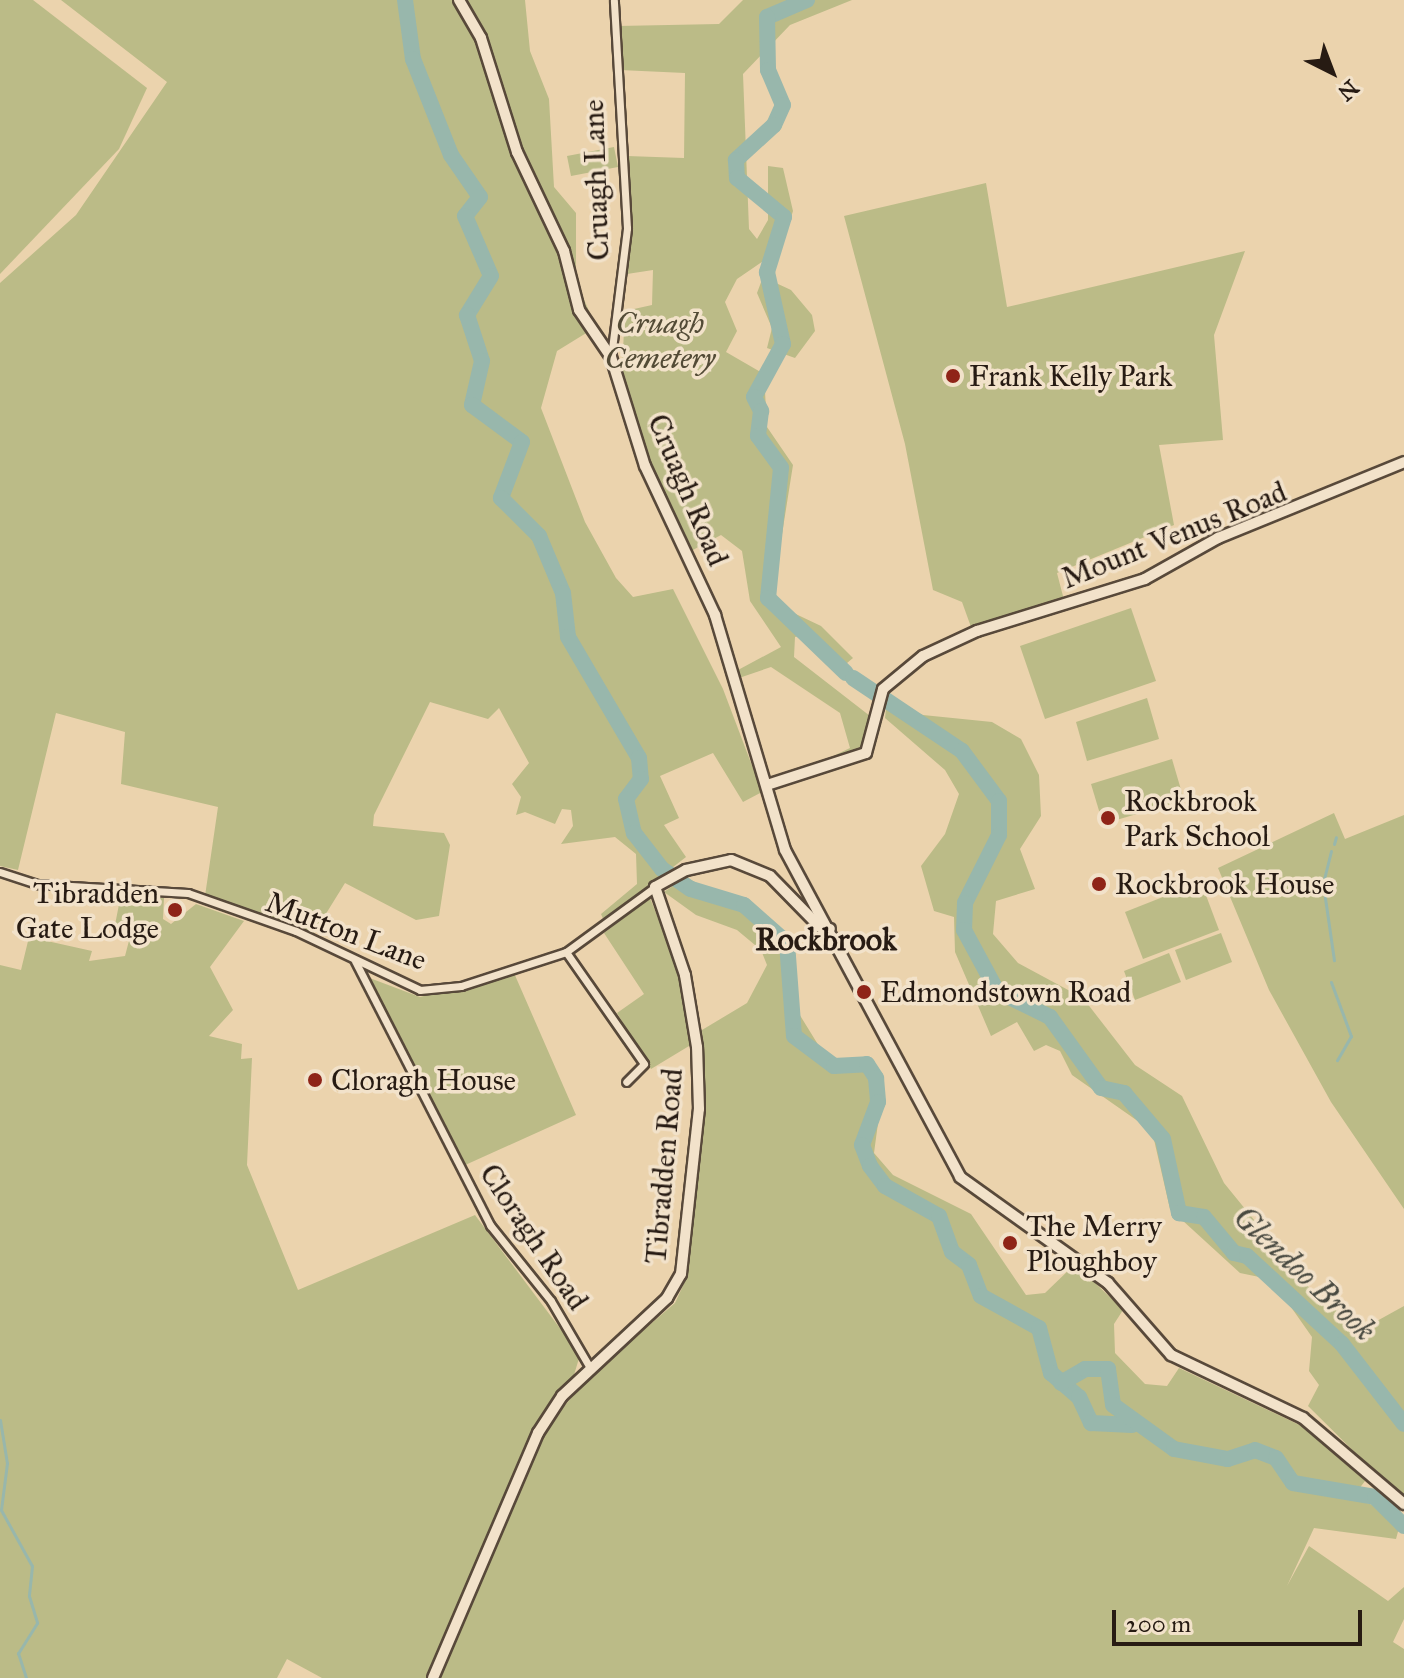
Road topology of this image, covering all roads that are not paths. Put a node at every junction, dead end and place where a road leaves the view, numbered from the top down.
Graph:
1 (459, 0) edge
2 (614, 0) edge
3 (611, 357) junction
4 (1404, 462) edge
5 (767, 785) junction
6 (0, 872) edge
7 (660, 883) junction
8 (830, 929) junction
9 (566, 952) junction
10 (355, 961) junction
11 (626, 1082) dead end
12 (589, 1366) junction
13 (1404, 1504) edge
14 (433, 1678) edge

1 - 3 main road, Cruagh Road
2 - 3 street, Cruagh Lane
3 - 5 main road, Cruagh Road
4 - 5 main road, Mount Venus Road
5 - 8 main road
6 - 10 street, Mutton Lane
7 - 8 main road
7 - 9 street, Mutton Lane
7 - 12 main road, Tibradden Road
8 - 13 main road
9 - 10 street, Mutton Lane
9 - 11 street
10 - 12 street, Cloragh Road
12 - 14 main road, Tibradden Road

